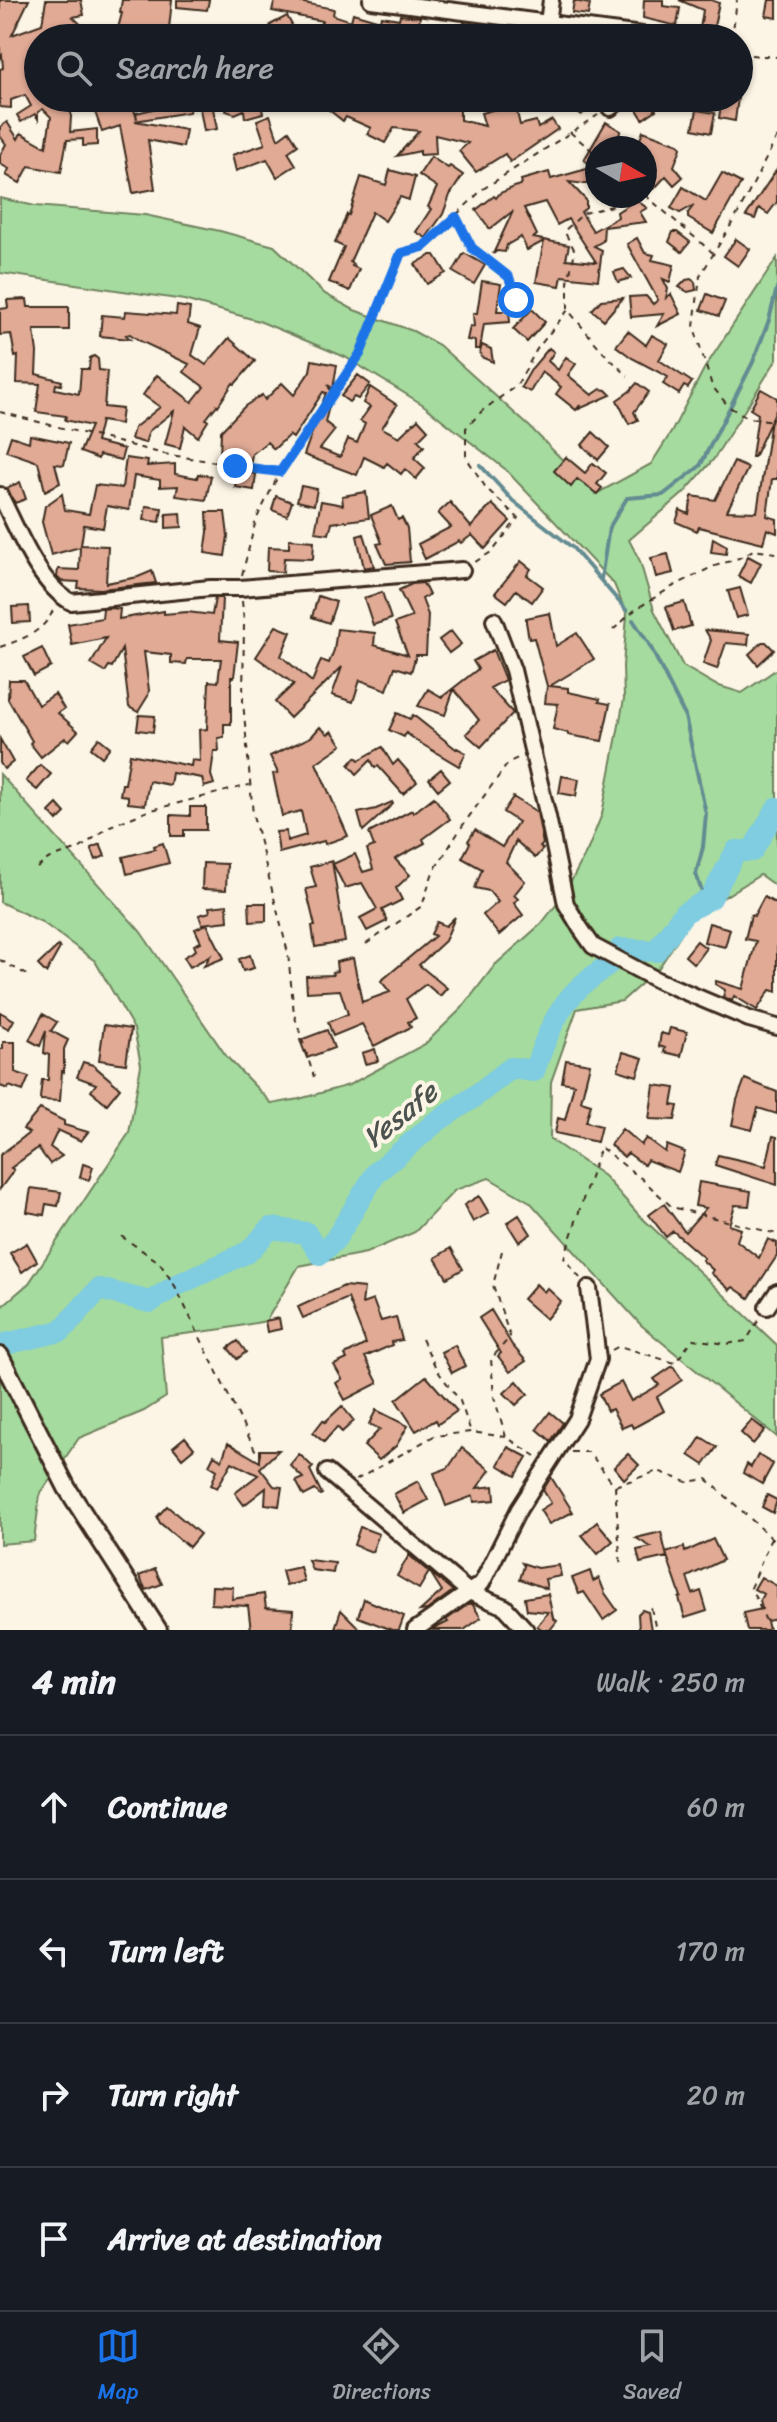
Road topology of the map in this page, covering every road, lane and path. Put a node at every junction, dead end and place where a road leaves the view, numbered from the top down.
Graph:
1 (371, 0) edge
2 (551, 0) edge
3 (737, 0) edge
4 (548, 23) junction
5 (556, 24) edge
6 (734, 24) edge
7 (753, 55) edge
8 (777, 57) edge
9 (603, 112) edge
10 (570, 131) junction
11 (777, 137) edge
12 (585, 144) edge
13 (657, 205) edge
14 (604, 208) edge
15 (456, 217) junction
16 (714, 254) junction
17 (516, 300) dead end
18 (568, 310) junction
19 (628, 376) dead end
20 (0, 412) edge
21 (777, 421) edge
22 (280, 472) junction
23 (0, 495) edge
24 (777, 553) edge
25 (462, 570) joint
26 (240, 588) junction
27 (59, 596) junction
28 (494, 620) dead end
29 (613, 630) dead end
30 (0, 647) edge
31 (532, 752) junction
32 (251, 785) junction
33 (37, 868) dead end
34 (366, 944) dead end
35 (0, 960) edge
36 (29, 976) dead end
37 (777, 1027) edge
38 (314, 1077) dead end
39 (777, 1234) edge
40 (121, 1236) dead end
41 (502, 1251) dead end
42 (589, 1288) joint
43 (777, 1292) edge
44 (767, 1307) joint
45 (422, 1339) dead end
46 (0, 1356) edge
47 (598, 1359) junction
48 (471, 1432) junction
49 (506, 1437) junction
50 (258, 1456) dead end
51 (551, 1457) junction
52 (327, 1472) dead end
53 (615, 1486) junction
54 (345, 1487) junction
55 (771, 1537) junction
56 (777, 1543) edge
57 (621, 1568) dead end
58 (469, 1592) junction
59 (651, 1608) dead end
60 (766, 1621) dead end
61 (158, 1630) edge
62 (415, 1630) edge
63 (526, 1630) edge
64 (656, 1630) edge

1 - 4 street
2 - 4 street
3 - 6 path
4 - 5 street
7 - 8 path
9 - 10 path
10 - 12 path
10 - 15 path
11 - 16 path
13 - 16 path
14 - 18 path
15 - 17 path
15 - 22 path
16 - 21 path
18 - 19 path
18 - 25 path
20 - 22 path
22 - 26 path
23 - 27 street
24 - 29 path
25 - 26 street
26 - 27 street
26 - 32 path
27 - 30 path
28 - 31 street
31 - 34 path
31 - 37 street
32 - 33 path
32 - 38 path
35 - 36 path
39 - 42 path
40 - 50 path
41 - 49 path
42 - 47 street
43 - 44 street
44 - 47 path
45 - 48 path
46 - 61 street
47 - 51 street
48 - 49 path
48 - 54 path
49 - 51 path
51 - 53 path
51 - 58 street
52 - 54 street
53 - 55 path
53 - 57 path
54 - 58 street
55 - 56 path
55 - 60 path
58 - 62 street
58 - 63 street
59 - 64 path

